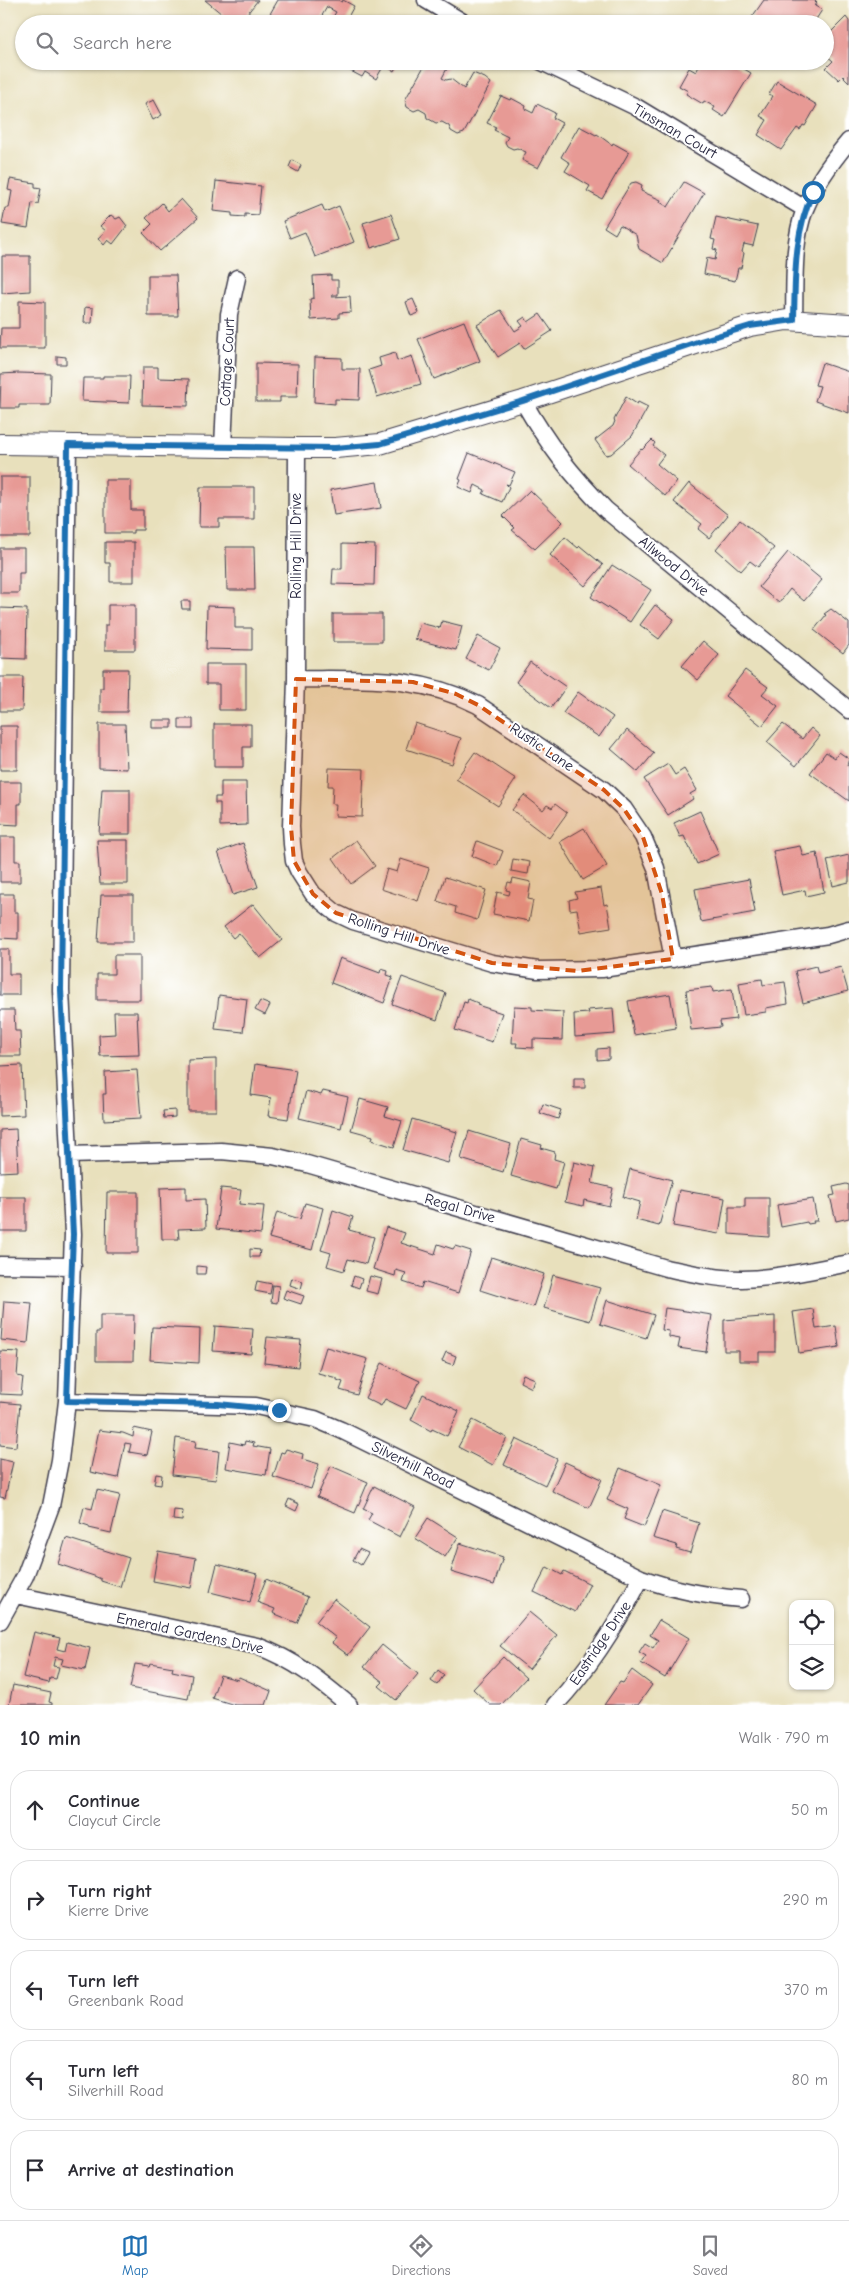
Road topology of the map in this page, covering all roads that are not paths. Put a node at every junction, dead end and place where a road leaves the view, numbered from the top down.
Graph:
1 (426, 0) edge
2 (451, 15) edge
3 (559, 70) edge
4 (849, 141) edge
5 (805, 209) junction
6 (238, 278) dead end
7 (794, 320) junction
8 (849, 324) edge
9 (523, 401) junction
10 (0, 444) edge
11 (68, 445) junction
12 (223, 447) junction
13 (296, 448) junction
14 (296, 679) junction
15 (849, 710) edge
16 (849, 930) edge
17 (673, 959) junction
18 (68, 1155) junction
19 (849, 1263) edge
20 (0, 1265) edge
21 (73, 1266) junction
22 (67, 1401) junction
23 (641, 1578) junction
24 (16, 1595) junction
25 (741, 1599) dead end
26 (0, 1621) edge
27 (349, 1705) edge
28 (555, 1705) edge

1 - 2 street
3 - 5 street, Tinsman Court
4 - 5 street
5 - 7 street
6 - 12 street, Cottage Court
7 - 8 street
7 - 9 street
9 - 13 street
9 - 15 street, Allwood Drive
10 - 11 street
11 - 12 street
11 - 18 street
12 - 13 street
13 - 14 street, Rolling Hill Drive
14 - 17 street, Rustic Lane
14 - 17 street, Rolling Hill Drive
16 - 17 street, Rolling Hill Drive
18 - 19 street, Regal Drive
18 - 21 street
20 - 21 street
21 - 22 street
22 - 23 street, Silverhill Road
22 - 24 street
23 - 25 street, Silverhill Road
23 - 28 street, Eastridge Drive
24 - 26 street
24 - 27 street, Emerald Gardens Drive

